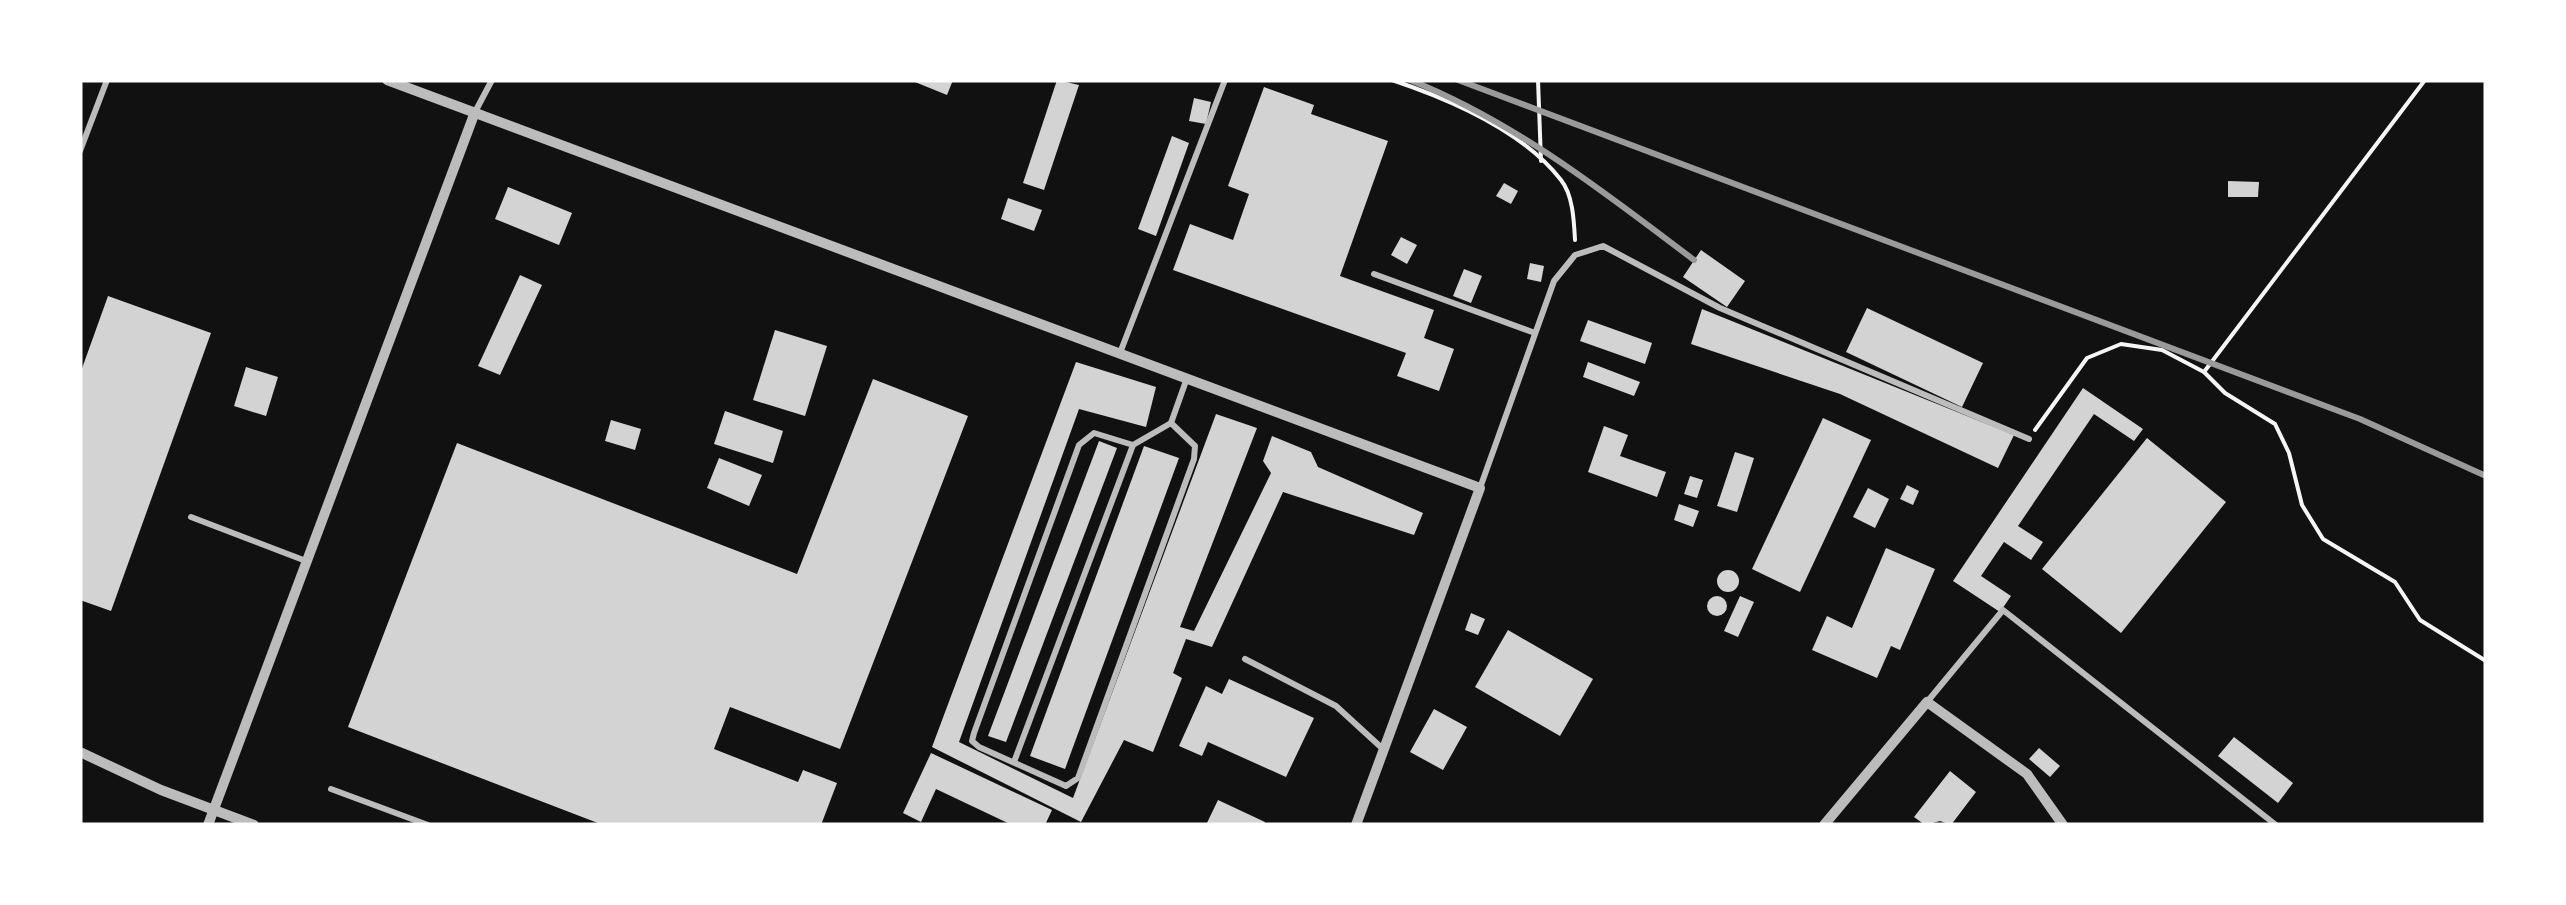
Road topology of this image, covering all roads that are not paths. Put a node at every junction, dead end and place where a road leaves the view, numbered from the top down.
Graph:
1 (108, 80) edge
2 (386, 80) edge
3 (492, 80) edge
4 (1225, 80) edge
5 (475, 112) junction
6 (80, 151) edge
7 (1374, 274) dead end
8 (1535, 334) junction
9 (1120, 353) junction
10 (1187, 378) junction
11 (1171, 423) junction
12 (2029, 439) road end
13 (1133, 445) junction
14 (1480, 488) junction
15 (191, 517) dead end
16 (306, 561) junction
17 (1244, 658) dead end
18 (1927, 702) junction
19 (1384, 750) junction
20 (80, 752) edge
21 (1014, 762) junction
22 (332, 789) dead end
23 (213, 810) junction
24 (208, 825) edge
25 (254, 825) edge
26 (428, 825) edge
27 (1356, 825) edge
28 (1824, 825) edge
29 (2063, 825) edge
30 (2276, 825) edge

1 - 6 lane
2 - 5 street
3 - 5 lane
4 - 9 lane
5 - 9 street
5 - 16 street
7 - 8 lane
8 - 12 lane
8 - 14 lane
9 - 10 street
10 - 11 lane
10 - 14 street
11 - 13 lane
11 - 21 lane
13 - 21 lane
13 - 21 lane
14 - 19 street
15 - 16 lane
16 - 23 street
17 - 19 lane
18 - 28 street
18 - 29 street
18 - 30 lane
19 - 27 street
20 - 23 street
22 - 26 lane
23 - 24 street
23 - 25 street

